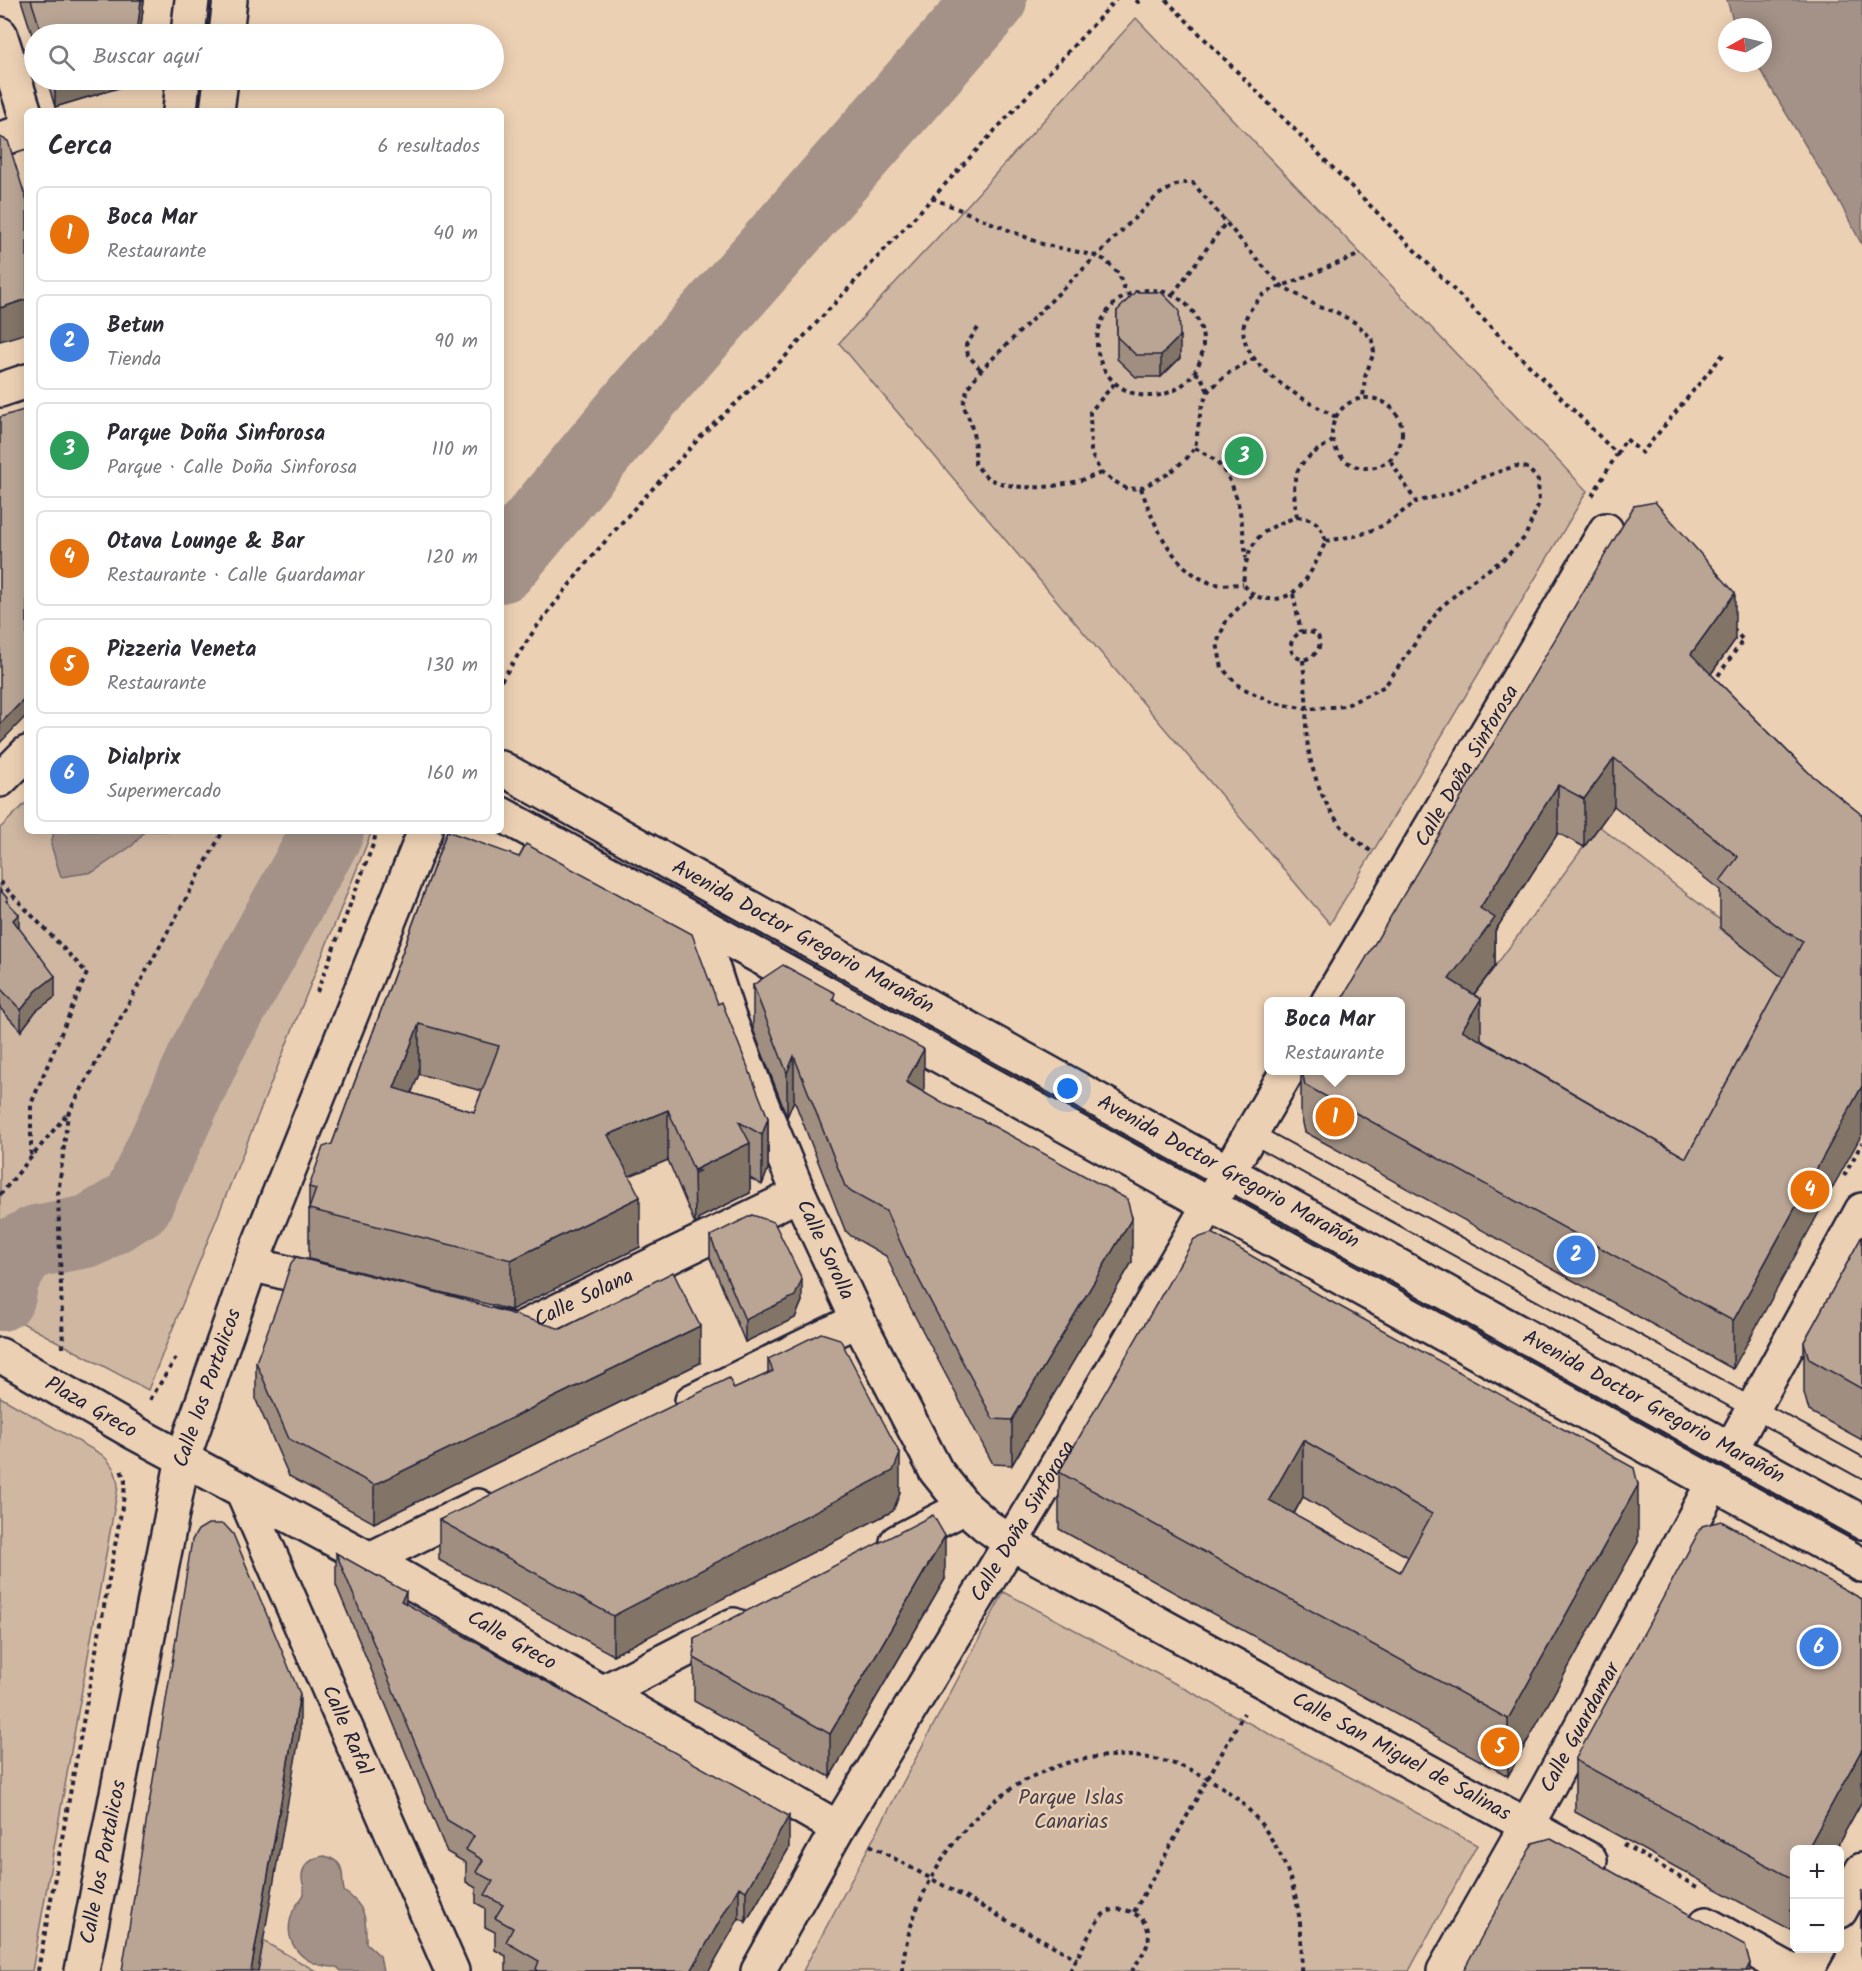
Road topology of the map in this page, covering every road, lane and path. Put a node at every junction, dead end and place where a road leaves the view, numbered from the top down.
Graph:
1 (192, 0) edge
2 (230, 0) edge
3 (1116, 0) edge
4 (1166, 0) edge
5 (189, 24) edge
6 (227, 24) edge
7 (0, 34) edge
8 (182, 90) edge
9 (220, 90) edge
10 (180, 108) edge
11 (217, 108) edge
12 (24, 110) edge
13 (24, 132) edge
14 (0, 139) edge
15 (932, 198) junction
16 (1227, 221) junction
17 (1361, 254) dead end
18 (1096, 256) junction
19 (1282, 286) junction
20 (1126, 294) junction
21 (1173, 294) junction
22 (978, 328) dead end
23 (1726, 351) dead end
24 (1255, 358) junction
25 (981, 370) junction
26 (1195, 373) junction
27 (24, 382) edge
28 (1114, 384) junction
29 (0, 390) edge
30 (1208, 391) junction
31 (1363, 398) junction
32 (1336, 417) junction
33 (1333, 441) junction
34 (1196, 448) junction
35 (1617, 454) junction
36 (1390, 460) junction
37 (1101, 473) junction
38 (1141, 488) junction
39 (1594, 493) dead end
40 (1416, 502) junction
41 (1297, 517) junction
42 (1606, 530) dead end
43 (1326, 541) junction
44 (1246, 558) junction
45 (1244, 584) junction
46 (1293, 594) junction
47 (1252, 595) junction
48 (1728, 623) edge
49 (1301, 632) junction
50 (1303, 660) junction
51 (504, 676) edge
52 (1712, 684) edge
53 (1307, 709) junction
54 (24, 756) edge
55 (504, 770) edge
56 (0, 780) edge
57 (504, 816) edge
58 (221, 834) edge
59 (424, 834) edge
60 (1378, 855) dead end
61 (0, 882) edge
62 (698, 923) junction
63 (1331, 997) edge
64 (1285, 1075) edge
65 (68, 1114) junction
66 (1251, 1132) junction
67 (31, 1158) junction
68 (1228, 1172) junction
69 (799, 1194) junction
70 (0, 1195) edge
71 (1208, 1204) junction
72 (1862, 1210) edge
73 (251, 1263) junction
74 (355, 1290) edge
75 (470, 1319) edge
76 (858, 1320) junction
77 (63, 1353) dead end
78 (0, 1355) edge
79 (1753, 1408) junction
80 (663, 1415) edge
81 (1731, 1449) junction
82 (183, 1458) junction
83 (120, 1466) dead end
84 (1862, 1468) edge
85 (1713, 1483) junction
86 (242, 1490) junction
87 (504, 1493) edge
88 (965, 1507) junction
89 (1862, 1522) edge
90 (1011, 1543) junction
91 (870, 1556) edge
92 (370, 1559) junction
93 (1862, 1565) edge
94 (756, 1614) edge
95 (602, 1693) junction
96 (1248, 1707) dead end
97 (1209, 1778) junction
98 (1525, 1825) junction
99 (837, 1828) junction
100 (1613, 1839) dead end
101 (1862, 1870) edge
102 (1619, 1876) edge
103 (930, 1878) junction
104 (1695, 1902) joint
105 (1844, 1902) edge
106 (1134, 1912) junction
107 (1816, 1953) edge
108 (1077, 1959) junction
109 (38, 1971) edge
110 (82, 1971) edge
111 (452, 1971) edge
112 (758, 1971) edge
113 (902, 1971) edge
114 (1070, 1971) edge
115 (1132, 1971) edge
116 (1301, 1971) edge
117 (1444, 1971) edge
118 (1791, 1971) edge
119 (1806, 1971) edge

1 - 5 street
2 - 6 street
3 - 15 path
4 - 35 path
7 - 12 street
8 - 10 street
9 - 11 street
13 - 14 street
15 - 18 path
15 - 51 path
16 - 18 path
16 - 19 path
16 - 21 path
17 - 19 path
18 - 20 path
18 - 25 path
19 - 24 path
19 - 31 path
20 - 21 path
20 - 28 path
21 - 26 path
22 - 25 path
23 - 35 path
24 - 30 path
24 - 32 path
25 - 37 path
26 - 28 path
26 - 30 path
27 - 29 street
28 - 37 path
30 - 34 path
31 - 32 path
31 - 36 path
32 - 33 path
33 - 36 path
33 - 41 path
34 - 38 path
34 - 44 path
35 - 39 path
36 - 40 path
37 - 38 path
38 - 45 path
40 - 43 path
40 - 53 path
41 - 43 path
41 - 44 path
42 - 63 street, Calle Doña Sinforosa
43 - 46 path
44 - 45 path
45 - 47 path
46 - 47 path
46 - 49 path
47 - 53 path
48 - 52 path
49 - 50 path
49 - 50 path
50 - 53 path
53 - 60 path
54 - 56 street
55 - 68 street, Avenida Doctor Gregorio Marañón
57 - 62 street, Avenida Doctor Gregorio Marañón
58 - 65 path
59 - 73 street, Calle los Portalicos
61 - 67 path
62 - 69 street, Calle Sorolla
62 - 71 street, Avenida Doctor Gregorio Marañón
64 - 66 street, Calle Doña Sinforosa
65 - 67 path
65 - 77 path
66 - 68 street, Calle Doña Sinforosa
66 - 79 lane
67 - 70 path
68 - 71 street, Calle Doña Sinforosa
68 - 81 street, Avenida Doctor Gregorio Marañón
69 - 75 street, Calle Solana
69 - 76 street, Calle Sorolla
71 - 85 street, Avenida Doctor Gregorio Marañón
71 - 90 street, Calle Doña Sinforosa
72 - 79 street
73 - 74 street
73 - 82 street, Calle los Portalicos
76 - 80 street
76 - 88 street, Calle Sorolla
78 - 82 street, Plaza Greco
79 - 81 street
79 - 84 lane
81 - 89 street, Avenida Doctor Gregorio Marañón
82 - 86 street, Calle Greco
82 - 110 street, Calle los Portalicos
83 - 109 path
85 - 93 street, Avenida Doctor Gregorio Marañón
85 - 98 street, Calle Guardamar
86 - 92 street, Calle Greco
86 - 111 street, Calle Rafal
87 - 92 street
88 - 90 street, Calle Sorolla
88 - 91 street
90 - 98 street, Calle San Miguel de Salinas
90 - 99 street, Calle Doña Sinforosa
92 - 95 street, Calle Greco
94 - 95 street
95 - 99 street, Calle Greco
96 - 97 path
97 - 103 path
97 - 106 path
97 - 116 path
98 - 102 street, Calle San Miguel de Salinas
98 - 117 street, Calle Guardamar
99 - 103 path
99 - 112 street, Calle Doña Sinforosa
100 - 104 path
101 - 105 street
103 - 108 path
103 - 113 path
104 - 118 street
106 - 108 path
106 - 115 path
107 - 119 street
108 - 114 path

